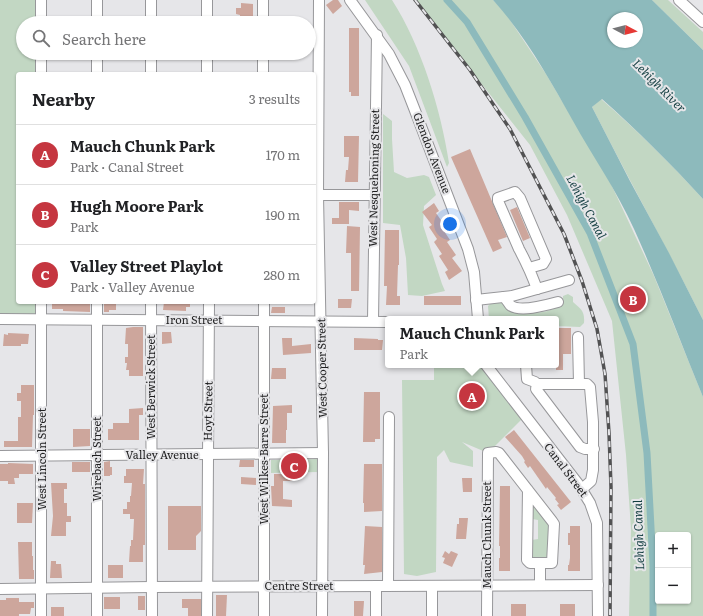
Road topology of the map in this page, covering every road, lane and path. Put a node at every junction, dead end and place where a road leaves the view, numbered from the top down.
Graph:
1 (41, 0) edge
2 (97, 0) edge
3 (151, 0) edge
4 (207, 0) edge
5 (263, 0) edge
6 (319, 0) edge
7 (350, 0) edge
8 (679, 0) edge
9 (41, 16) edge
10 (97, 16) edge
11 (151, 16) edge
12 (207, 16) edge
13 (263, 16) edge
14 (703, 22) edge
15 (376, 35) junction
16 (41, 60) edge
17 (97, 60) edge
18 (151, 60) edge
19 (207, 60) edge
20 (263, 60) edge
21 (41, 72) edge
22 (97, 72) edge
23 (151, 72) edge
24 (207, 72) edge
25 (263, 72) edge
26 (316, 195) edge
27 (374, 195) junction
28 (529, 268) junction
29 (569, 280) dead end
30 (537, 289) junction
31 (504, 296) junction
32 (476, 300) junction
33 (558, 302) dead end
34 (41, 304) edge
35 (97, 304) edge
36 (151, 304) edge
37 (209, 304) edge
38 (264, 304) edge
39 (478, 316) edge
40 (0, 319) edge
41 (41, 320) junction
42 (97, 320) junction
43 (209, 320) junction
44 (151, 321) junction
45 (264, 321) junction
46 (321, 321) junction
47 (373, 321) junction
48 (385, 322) edge
49 (578, 337) dead end
50 (488, 368) edge
51 (526, 368) edge
52 (578, 384) junction
53 (537, 385) junction
54 (389, 417) dead end
55 (594, 449) junction
56 (323, 453) junction
57 (208, 454) junction
58 (264, 454) junction
59 (42, 455) junction
60 (97, 455) junction
61 (151, 455) junction
62 (0, 456) edge
63 (582, 489) junction
64 (528, 490) junction
65 (540, 563) junction
66 (540, 585) junction
67 (598, 585) junction
68 (207, 586) junction
69 (263, 586) junction
70 (322, 586) junction
71 (376, 586) junction
72 (388, 586) junction
73 (432, 586) junction
74 (487, 586) junction
75 (152, 587) junction
76 (97, 588) junction
77 (0, 589) edge
78 (41, 589) junction
79 (41, 616) edge
80 (97, 616) edge
81 (152, 616) edge
82 (207, 616) edge
83 (264, 616) edge
84 (322, 616) edge
85 (376, 616) edge
86 (432, 616) edge
87 (487, 616) edge
88 (598, 616) edge

1 - 9 street
2 - 10 street
3 - 11 street
4 - 12 street
5 - 13 street
6 - 26 street, West Cooper Street
7 - 15 street, Glendon Avenue
8 - 14 street
15 - 27 street, West Nesquehoning Street
15 - 32 street, Glendon Avenue
16 - 21 street
17 - 22 street
18 - 23 street
19 - 24 street
20 - 25 street
26 - 27 street
26 - 46 street, West Cooper Street
27 - 47 street, West Nesquehoning Street
28 - 28 street
28 - 30 street
29 - 30 street
30 - 31 street
31 - 32 street
31 - 33 street
32 - 39 street, Glendon Avenue
34 - 41 street, West Lincoln Street
35 - 42 street, Wirebach Street
36 - 44 street, West Berwick Street
37 - 43 street, Hoyt Street
38 - 45 street, West Wilkes-Barre Street
40 - 41 street, Iron Street
41 - 42 street, Iron Street
41 - 59 street, West Lincoln Street
42 - 44 street, Iron Street
42 - 60 street, Wirebach Street
43 - 44 street, Iron Street
43 - 45 street, Iron Street
43 - 57 street, Hoyt Street
44 - 61 street, West Berwick Street
45 - 46 street, Iron Street
45 - 58 street, West Wilkes-Barre Street
46 - 47 street, Iron Street
46 - 56 street, West Cooper Street
47 - 48 street, Iron Street
49 - 52 street
50 - 63 street, Canal Street
51 - 53 street
52 - 53 street
52 - 55 street
53 - 55 street
54 - 72 street
55 - 63 street
56 - 58 street, Valley Avenue
56 - 70 street, West Cooper Street
57 - 58 street, Valley Avenue
57 - 61 street, Valley Avenue
57 - 68 street, Hoyt Street
58 - 69 street, West Wilkes-Barre Street
59 - 60 street, Valley Avenue
59 - 62 street, Valley Avenue
59 - 78 street, West Lincoln Street
60 - 61 street, Valley Avenue
60 - 76 street, Wirebach Street
61 - 75 street, West Berwick Street
63 - 67 street, Canal Street
64 - 65 street
64 - 65 street
64 - 74 street, Mauch Chunk Street
65 - 66 street
66 - 67 street, Centre Street
66 - 74 street, Centre Street
67 - 88 street, Canal Street
68 - 69 street, Centre Street
68 - 75 street, Centre Street
68 - 82 street, Hoyt Street
69 - 70 street, Centre Street
69 - 83 street, West Wilkes-Barre Street
70 - 71 street, Centre Street
70 - 84 street, West Cooper Street
71 - 72 street, Centre Street
71 - 85 street
72 - 73 street, Centre Street
73 - 74 street, Centre Street
73 - 86 street
74 - 87 street, Mauch Chunk Street
75 - 76 street, Centre Street
75 - 81 street, West Berwick Street
76 - 78 street, Centre Street
76 - 80 street, Wirebach Street
77 - 78 street, Centre Street
78 - 79 street, West Lincoln Street

